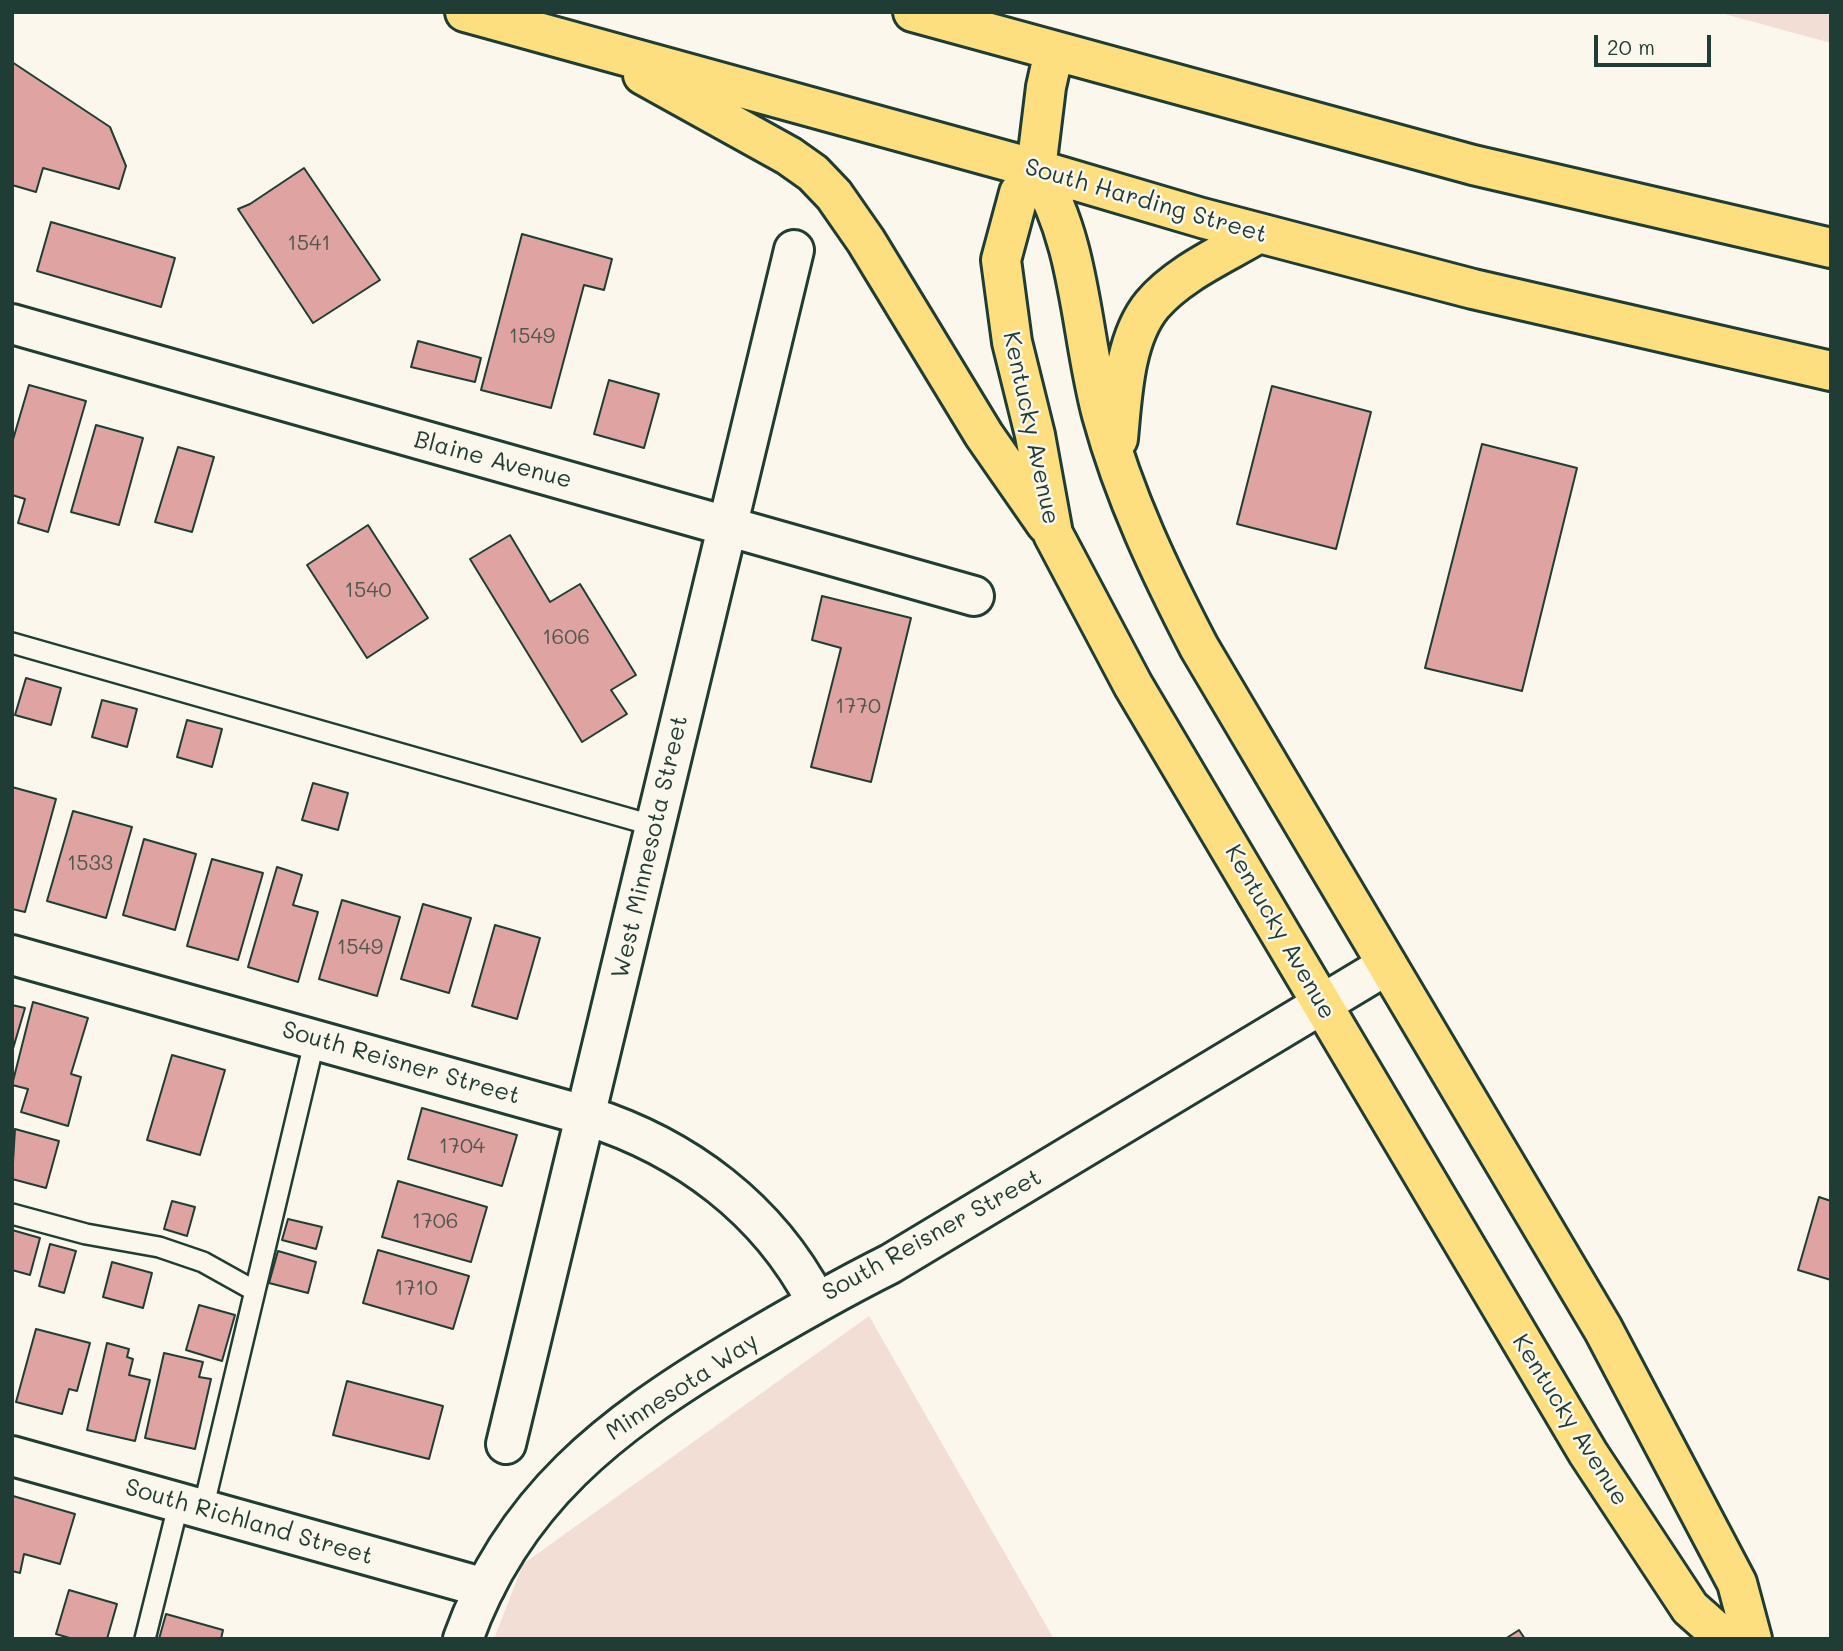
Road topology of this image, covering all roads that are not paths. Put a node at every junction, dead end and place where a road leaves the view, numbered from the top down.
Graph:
1 (465, 12) edge
2 (913, 12) edge
3 (589, 45) junction
4 (1054, 51) junction
5 (1036, 169) junction
6 (1259, 233) junction
7 (1831, 248) edge
8 (794, 250) dead end
9 (12, 324) edge
10 (1831, 371) edge
11 (1116, 462) junction
12 (727, 525) junction
13 (1053, 534) junction
14 (974, 596) dead end
15 (12, 643) edge
16 (655, 826) junction
17 (12, 955) edge
18 (1387, 965) junction
19 (1322, 1004) junction
20 (315, 1039) junction
21 (587, 1116) junction
22 (12, 1214) edge
23 (255, 1291) junction
24 (816, 1301) junction
25 (506, 1444) dead end
26 (12, 1456) edge
27 (191, 1506) junction
28 (485, 1588) junction
29 (145, 1639) edge
30 (463, 1639) edge
31 (1725, 1639) edge
32 (1752, 1639) edge

1 - 3 main road, South Harding Street
2 - 4 main road
3 - 5 main road, South Harding Street
3 - 13 main road
4 - 5 main road, Kentucky Avenue
4 - 7 main road
5 - 6 main road, South Harding Street
5 - 11 main road
5 - 13 main road, Kentucky Avenue
6 - 10 main road, South Harding Street
6 - 11 main road
8 - 12 street, West Minnesota Street
9 - 12 street, Blaine Avenue
11 - 18 main road
12 - 14 street, Blaine Avenue
12 - 16 street, West Minnesota Street
13 - 19 main road, Kentucky Avenue
15 - 16 lane
16 - 21 street, West Minnesota Street
17 - 20 street, South Reisner Street
18 - 19 street, South Reisner Street
18 - 32 main road
19 - 24 street, South Reisner Street
19 - 31 main road, Kentucky Avenue
20 - 21 street, South Reisner Street
20 - 23 lane
21 - 24 street, South Reisner Street
21 - 25 street, West Minnesota Street
22 - 23 lane
23 - 27 lane
24 - 28 street, Minnesota Way
26 - 27 street, South Richland Street
27 - 28 street, South Richland Street
27 - 29 lane
28 - 30 street

